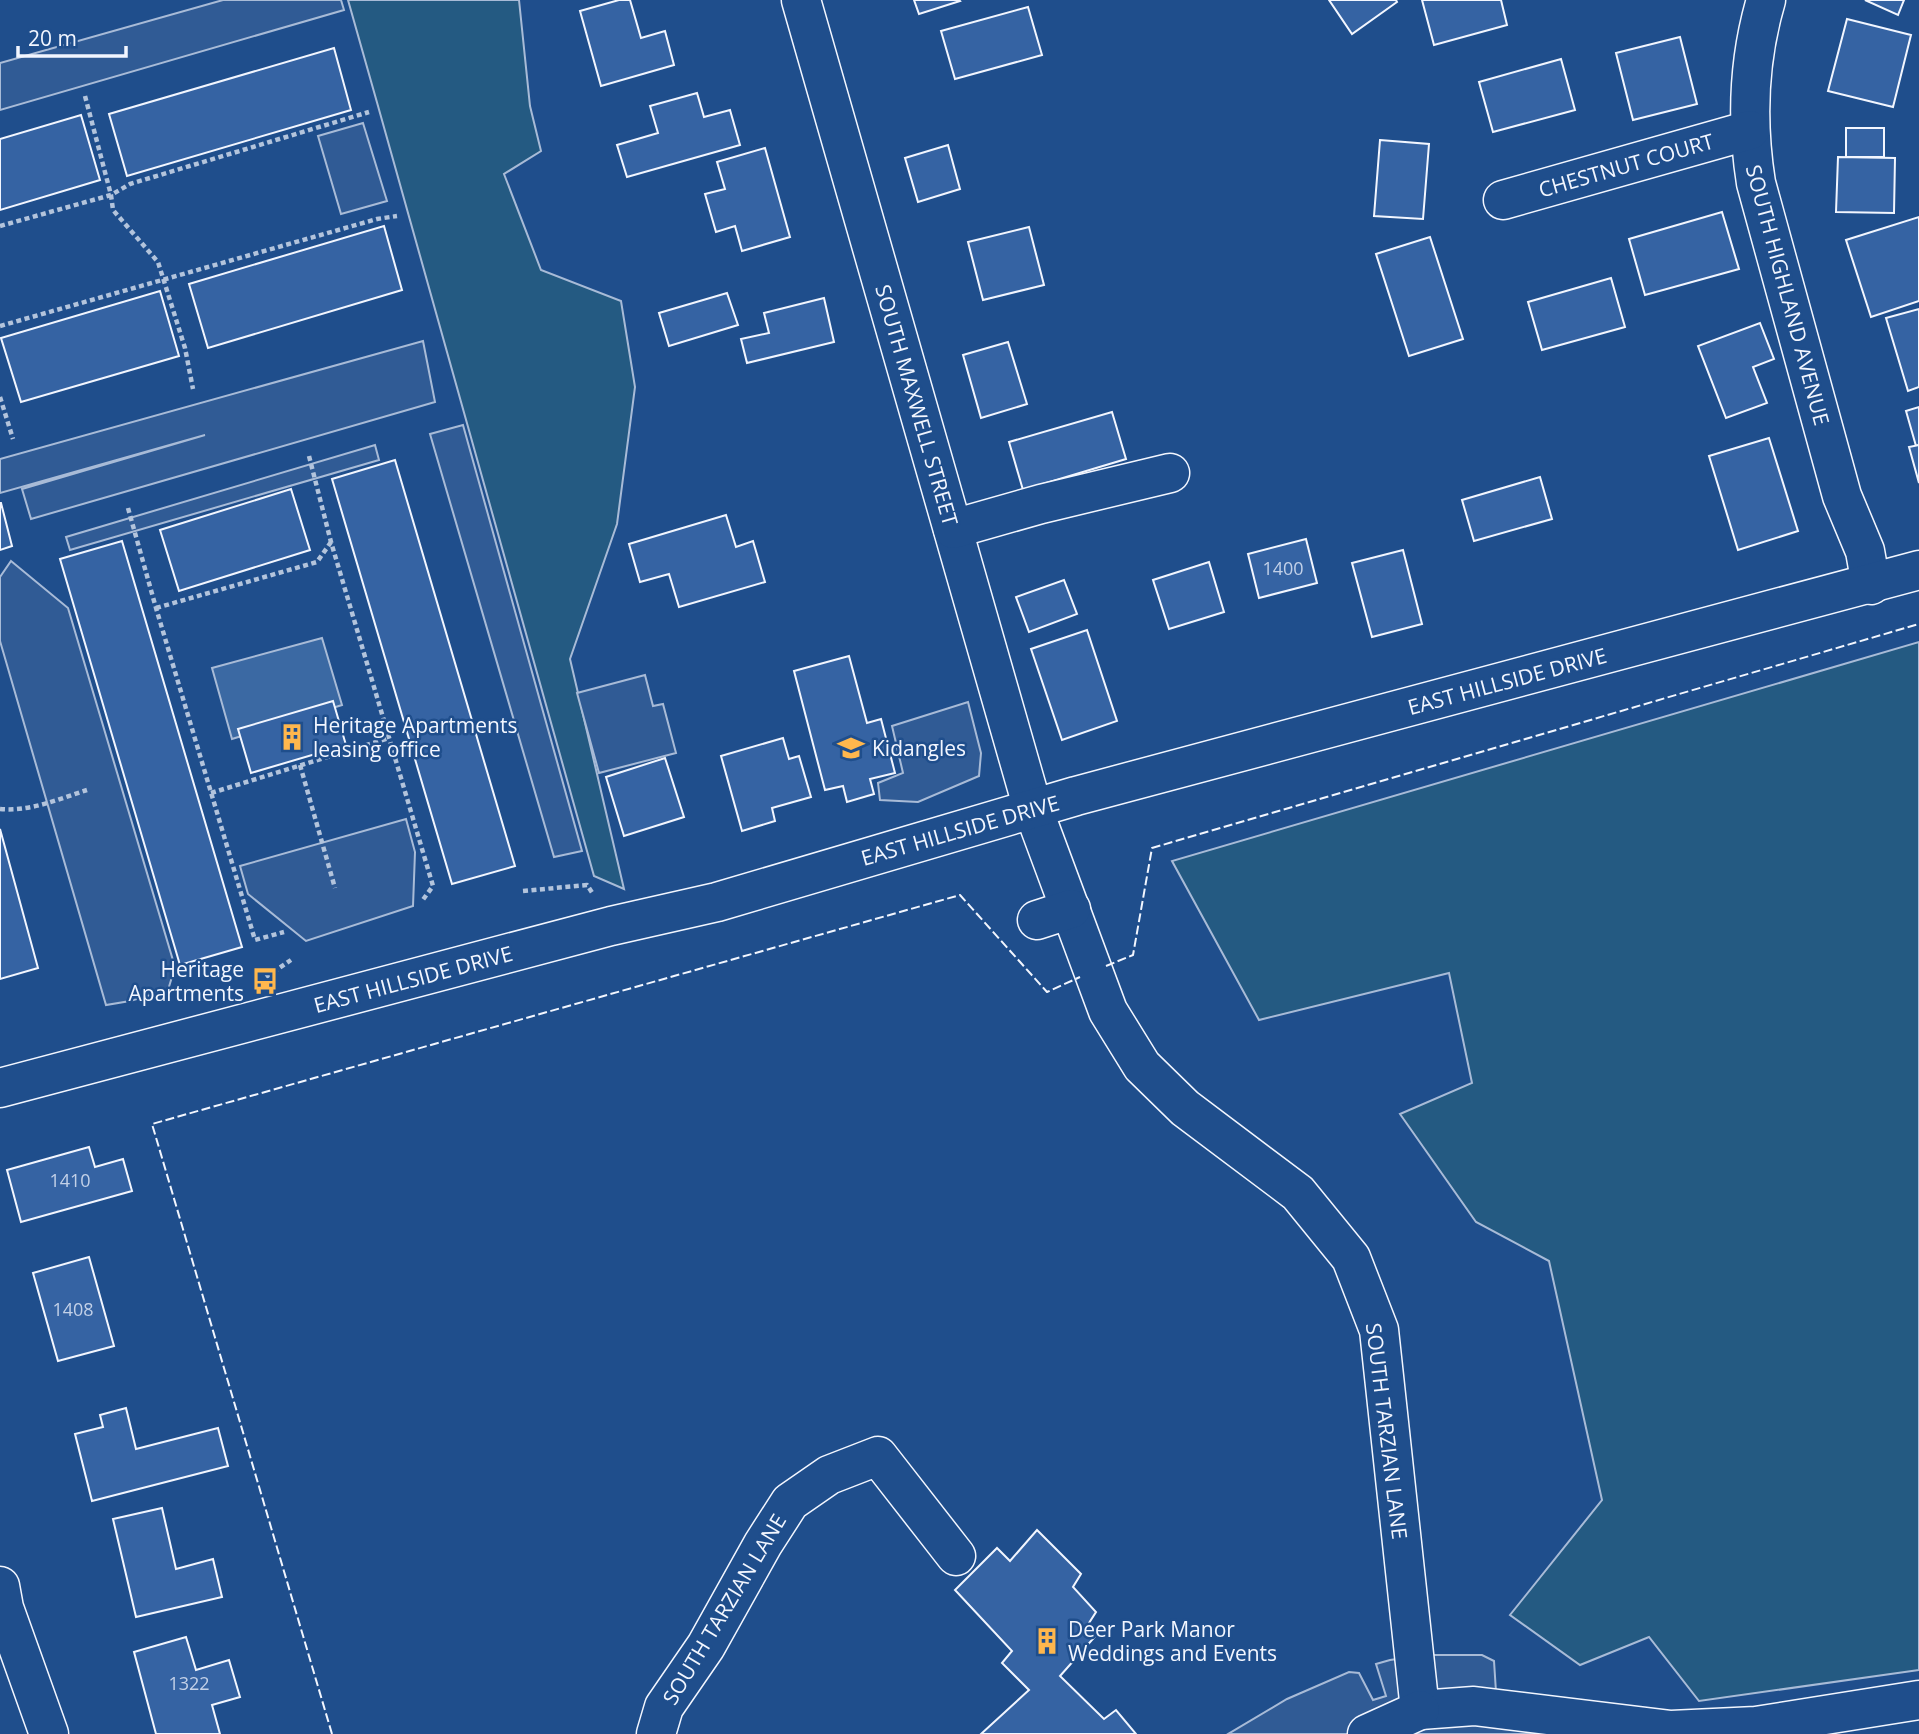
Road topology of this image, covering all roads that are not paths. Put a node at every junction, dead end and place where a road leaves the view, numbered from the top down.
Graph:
1 (801, 0) edge
2 (1766, 0) edge
3 (1750, 130) junction
4 (1503, 200) dead end
5 (1170, 473) dead end
6 (953, 529) junction
7 (1919, 570) edge
8 (1871, 585) junction
9 (1033, 809) junction
10 (0, 1088) edge
11 (956, 1556) dead end
12 (1, 1601) edge
13 (1919, 1700) edge
14 (1420, 1710) junction
15 (49, 1734) edge
16 (656, 1734) edge
17 (1367, 1734) edge

1 - 6 main road, SOUTH MAXWELL STREET
2 - 3 main road, SOUTH HIGHLAND AVENUE
3 - 4 main road, CHESTNUT COURT
3 - 8 main road, SOUTH HIGHLAND AVENUE
5 - 6 main road
6 - 9 main road, SOUTH MAXWELL STREET
7 - 8 main road, EAST HILLSIDE DRIVE
8 - 9 main road, EAST HILLSIDE DRIVE
9 - 10 main road, EAST HILLSIDE DRIVE
9 - 14 main road, SOUTH TARZIAN LANE
11 - 16 main road, SOUTH TARZIAN LANE
12 - 15 main road
13 - 14 main road
14 - 17 main road

